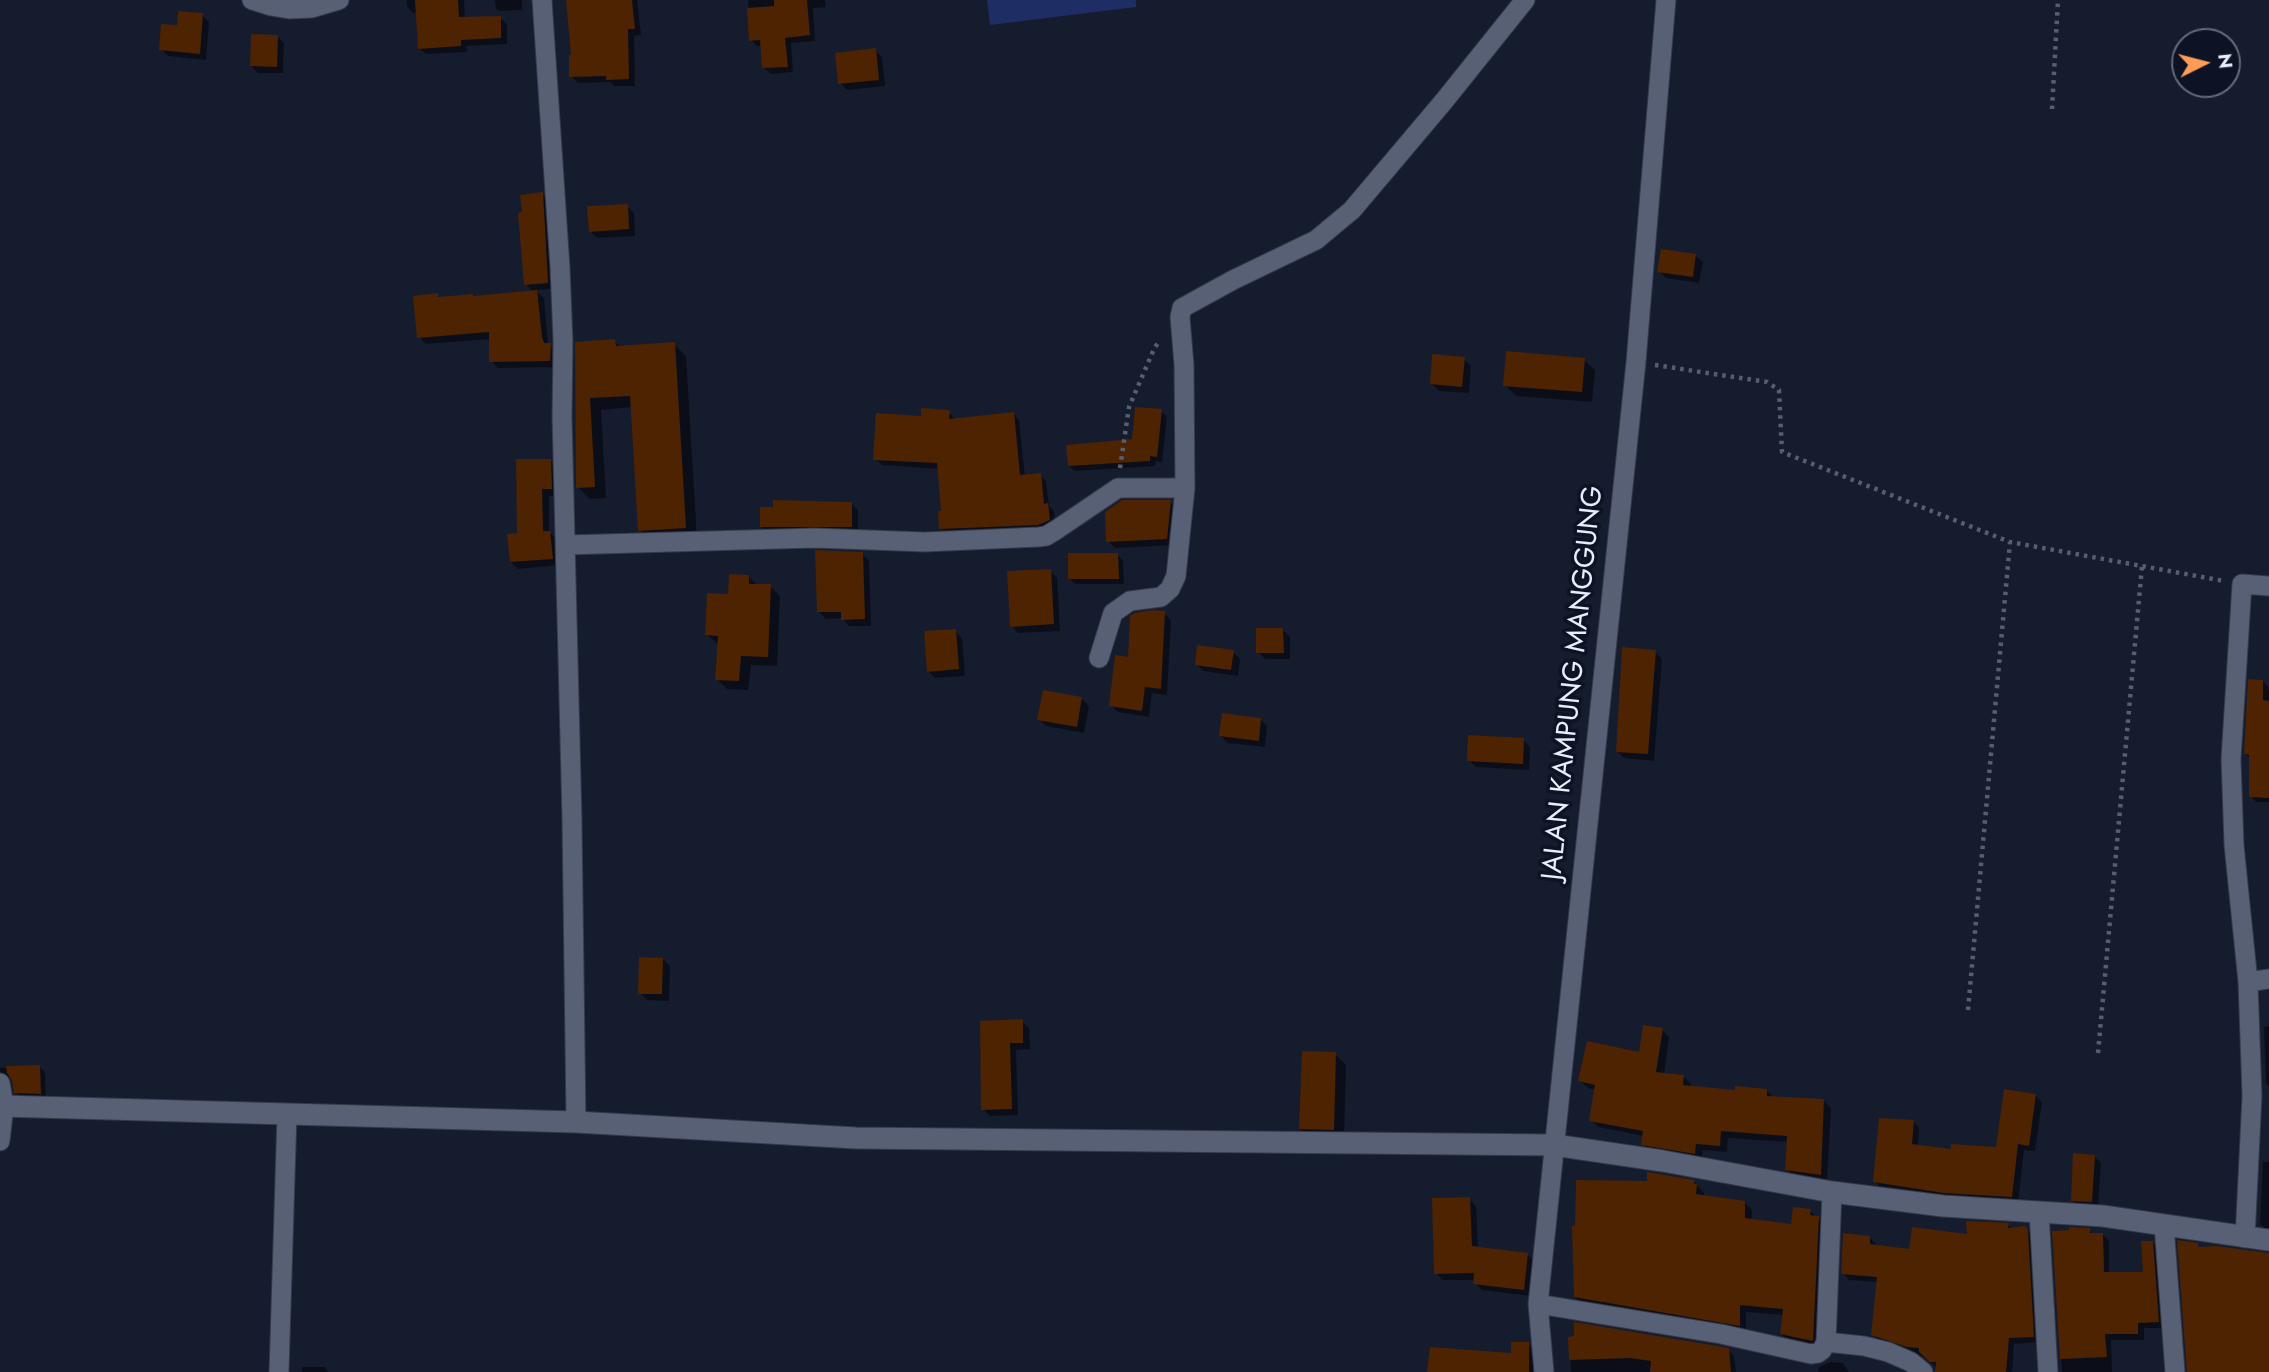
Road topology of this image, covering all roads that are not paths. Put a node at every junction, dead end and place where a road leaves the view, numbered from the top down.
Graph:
1 (252, 0) edge
2 (339, 0) edge
3 (542, 0) edge
4 (1525, 0) edge
5 (1666, 0) edge
6 (1185, 488) junction
7 (565, 545) junction
8 (2269, 586) edge
9 (1099, 657) dead end
10 (2269, 979) edge
11 (2248, 982) junction
12 (0, 1083) edge
13 (2, 1106) edge
14 (287, 1114) junction
15 (576, 1122) junction
16 (0, 1141) edge
17 (1555, 1145) junction
18 (1832, 1192) junction
19 (2039, 1212) junction
20 (2164, 1225) junction
21 (2245, 1238) junction
22 (2269, 1240) edge
23 (1538, 1304) junction
24 (1826, 1342) junction
25 (279, 1372) edge
26 (1544, 1372) edge
27 (1923, 1372) edge
28 (2048, 1372) edge
29 (2175, 1372) edge

1 - 2 street
3 - 7 street
4 - 6 street
5 - 17 street, JALAN KAMPUNG MANGGUNG
6 - 7 street
6 - 9 street
7 - 15 street
8 - 11 street
10 - 11 street
11 - 21 street
12 - 13 street
13 - 14 street
13 - 16 street
14 - 15 street
14 - 25 street
15 - 17 street
17 - 18 street
17 - 23 street, JALAN KAMPUNG MANGGUNG
18 - 19 street
18 - 24 street
19 - 20 street
19 - 28 street
20 - 21 street
20 - 29 street
21 - 22 street
23 - 24 street
23 - 26 street, JALAN KAMPUNG MANGGUNG
24 - 27 street

